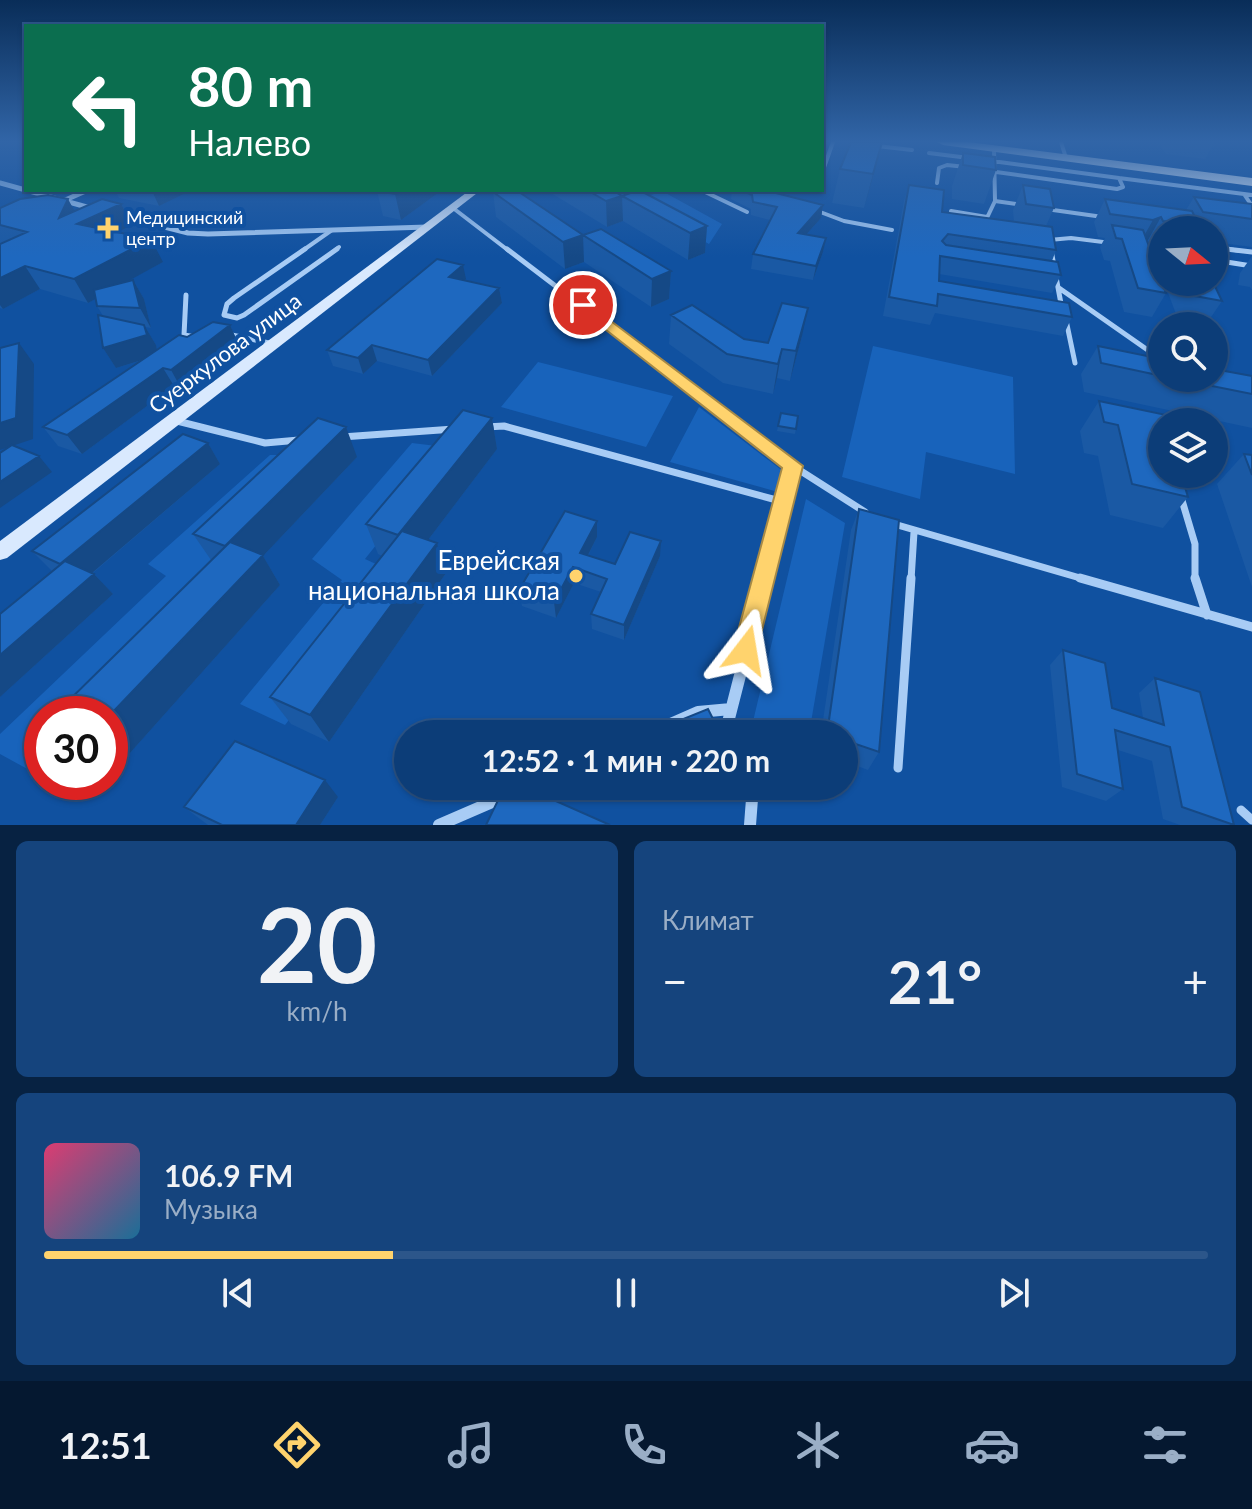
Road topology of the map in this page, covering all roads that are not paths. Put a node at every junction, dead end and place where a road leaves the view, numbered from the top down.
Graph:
1 (994, 180) edge
2 (1056, 180) edge
3 (1120, 180) edge
4 (1139, 180) edge
5 (0, 183) edge
6 (24, 191) edge
7 (28, 192) edge
8 (83, 192) edge
9 (473, 192) edge
10 (705, 192) edge
11 (1244, 194) junction
12 (1252, 195) edge
13 (995, 201) junction
14 (60, 202) junction
15 (1024, 206) edge
16 (1252, 206) edge
17 (453, 208) junction
18 (809, 208) edge
19 (1039, 208) edge
20 (951, 211) edge
21 (747, 212) dead end
22 (987, 217) junction
23 (1112, 218) edge
24 (427, 227) junction
25 (332, 230) junction
26 (892, 230) dead end
27 (995, 231) edge
28 (1034, 238) edge
29 (1049, 240) junction
30 (1118, 244) edge
31 (339, 247) dead end
32 (1132, 247) edge
33 (1148, 249) edge
34 (1228, 249) edge
35 (1252, 252) edge
36 (1228, 262) edge
37 (1252, 266) edge
38 (1043, 273) edge
39 (1057, 275) junction
40 (1059, 288) junction
41 (186, 295) dead end
42 (1048, 309) edge
43 (1063, 312) junction
44 (220, 335) edge
45 (208, 336) edge
46 (274, 344) junction
47 (1148, 350) edge
48 (1075, 363) dead end
49 (173, 420) junction
50 (475, 428) edge
51 (460, 429) edge
52 (326, 438) edge
53 (311, 439) edge
54 (793, 466) junction
55 (1178, 488) edge
56 (784, 502) junction
57 (871, 515) edge
58 (881, 520) edge
59 (914, 532) junction
60 (2, 549) edge
61 (1207, 615) junction
62 (1252, 627) edge
63 (731, 709) junction
64 (680, 720) edge
65 (728, 720) edge
66 (898, 768) dead end
67 (497, 800) edge
68 (752, 800) edge
69 (1241, 810) dead end
70 (1252, 820) edge
71 (439, 825) edge
72 (750, 825) edge

1 - 13 lane
2 - 3 lane
4 - 11 lane
5 - 6 street
7 - 14 street
8 - 14 street
9 - 17 main road, Суеркулова улица
10 - 21 lane
11 - 12 lane
11 - 16 lane
13 - 15 lane
13 - 22 lane
14 - 25 street
17 - 24 main road, Суеркулова улица
17 - 54 lane
18 - 26 lane
19 - 23 lane
20 - 22 lane
22 - 27 lane
24 - 25 street
24 - 46 main road, Суеркулова улица
25 - 31 lane
28 - 29 lane
29 - 30 lane
29 - 39 lane
32 - 33 lane
34 - 35 lane
36 - 37 lane
38 - 39 lane
39 - 40 lane
40 - 43 lane
40 - 47 lane
41 - 45 lane
42 - 43 lane
43 - 48 lane
44 - 46 lane
46 - 49 main road, Суеркулова улица
49 - 53 lane
49 - 60 main road, Суеркулова улица
50 - 56 lane
51 - 52 lane
54 - 56 street
54 - 57 lane
55 - 61 lane
56 - 63 street
58 - 59 lane
59 - 61 lane
59 - 66 lane
61 - 62 lane
63 - 64 street
63 - 65 street
67 - 71 street
68 - 72 street
69 - 70 lane

